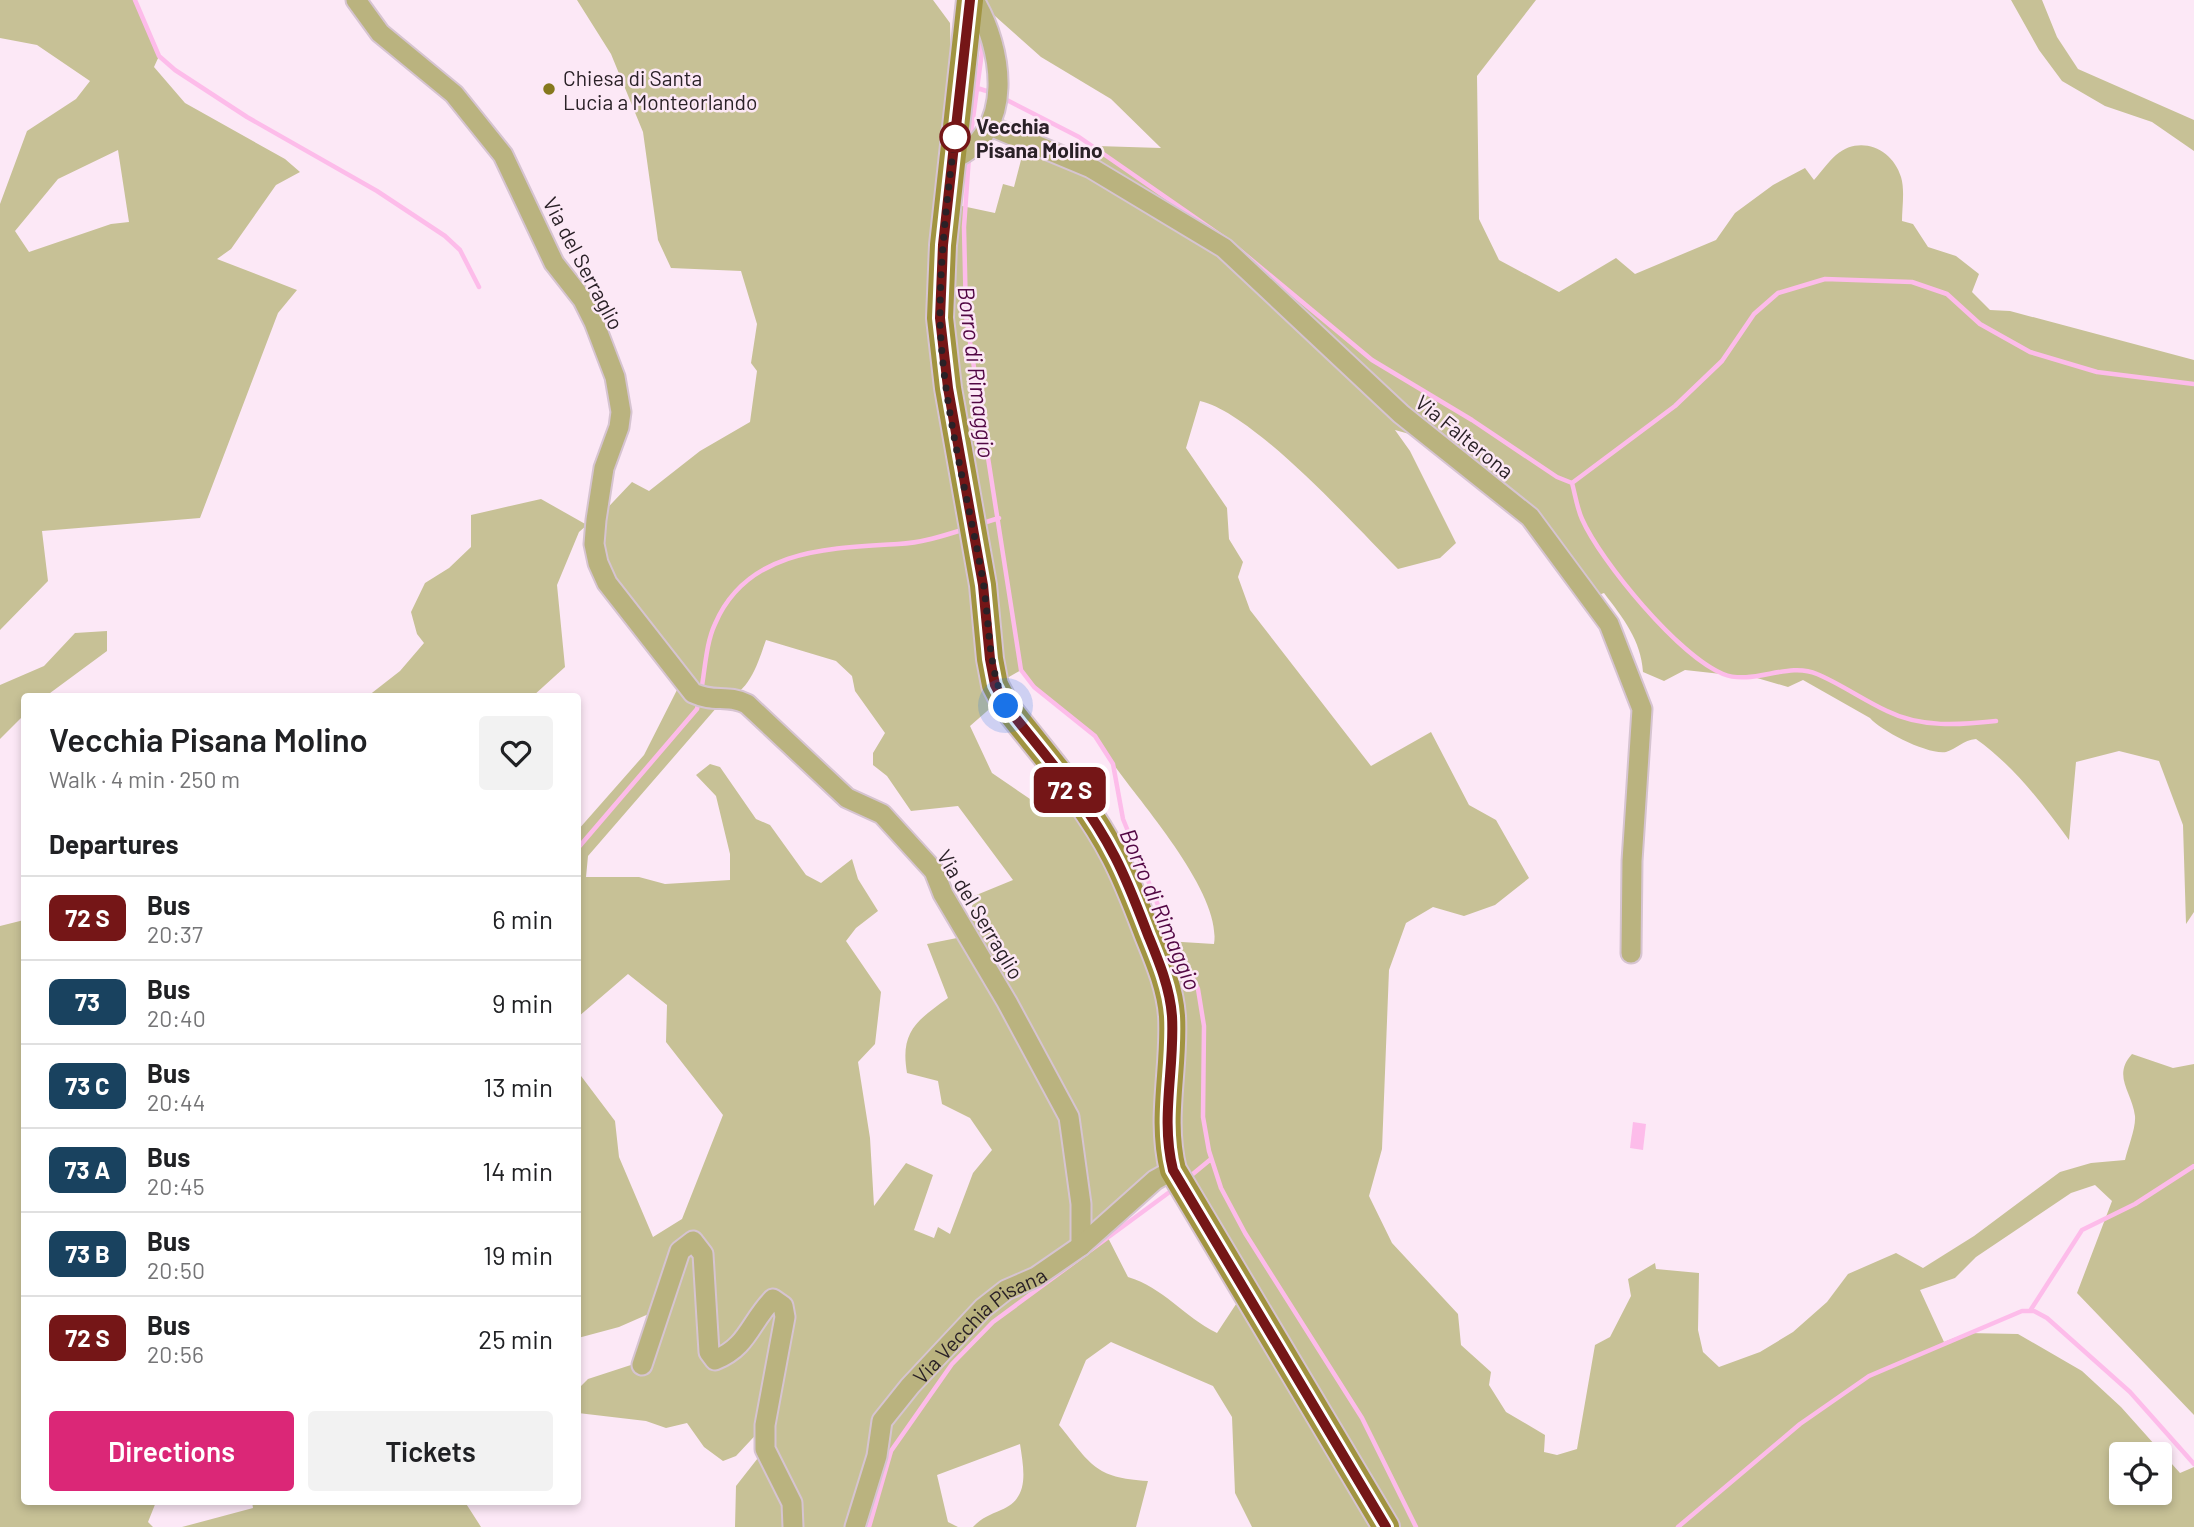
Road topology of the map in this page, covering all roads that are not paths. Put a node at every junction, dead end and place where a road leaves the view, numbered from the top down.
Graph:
1 (355, 0) edge
2 (972, 0) edge
3 (990, 126) junction
4 (953, 159) junction
5 (1631, 953) dead end
6 (1173, 1170) junction
7 (1081, 1247) junction
8 (642, 1365) dead end
9 (793, 1527) edge
10 (855, 1527) edge
11 (1386, 1527) edge

1 - 7 street, Via del Serraglio
2 - 3 street
2 - 4 main road
3 - 4 street
3 - 5 street, Via Falterona
4 - 6 main road
6 - 7 street, Via Vecchia Pisana
6 - 11 main road
7 - 10 street, Via Vecchia Pisana
8 - 9 street

